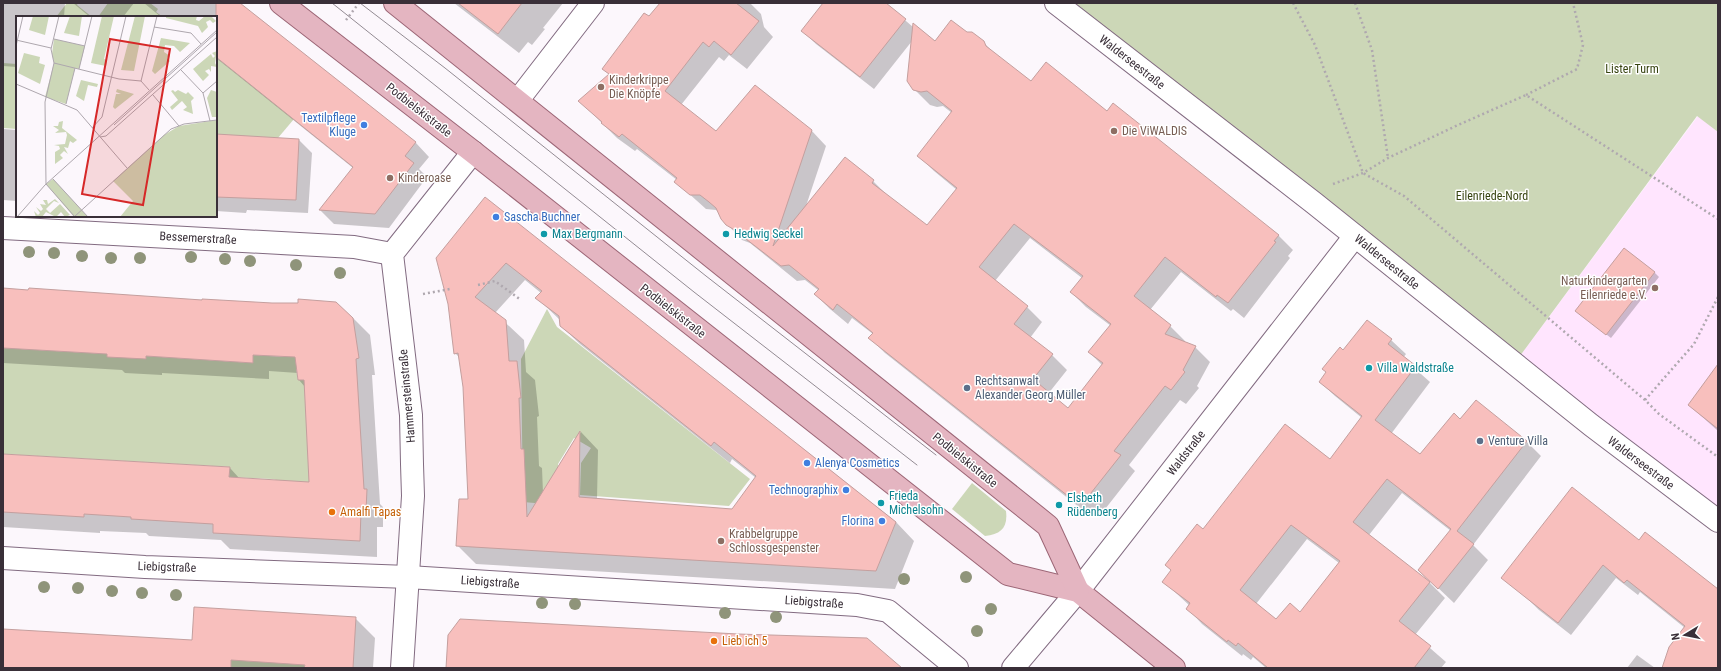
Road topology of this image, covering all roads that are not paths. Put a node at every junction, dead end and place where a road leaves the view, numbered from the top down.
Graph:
1 (281, 3) edge
2 (395, 3) edge
3 (593, 3) edge
4 (1056, 3) edge
5 (518, 100) junction
6 (473, 152) junction
7 (3, 228) edge
8 (1355, 236) junction
9 (392, 254) junction
10 (1718, 521) edge
11 (3, 558) edge
12 (408, 577) junction
13 (1078, 591) junction
14 (402, 668) edge
15 (957, 668) edge
16 (1013, 668) edge
17 (1174, 668) edge

1 - 6 main road, Podbielskistraße
2 - 5 main road, Podbielskistraße
3 - 5 street
4 - 8 street, Walderseestraße
5 - 13 main road, Podbielskistraße
6 - 9 street
6 - 13 main road, Podbielskistraße
7 - 9 street, Bessemerstraße
8 - 10 street, Walderseestraße
8 - 13 street, Waldstraße
9 - 12 street, Hammersteinstraße
11 - 12 street, Liebigstraße
12 - 14 street, Hammersteinstraße
12 - 15 street, Liebigstraße
13 - 16 street, Waldstraße
13 - 17 main road, Podbielskistraße

